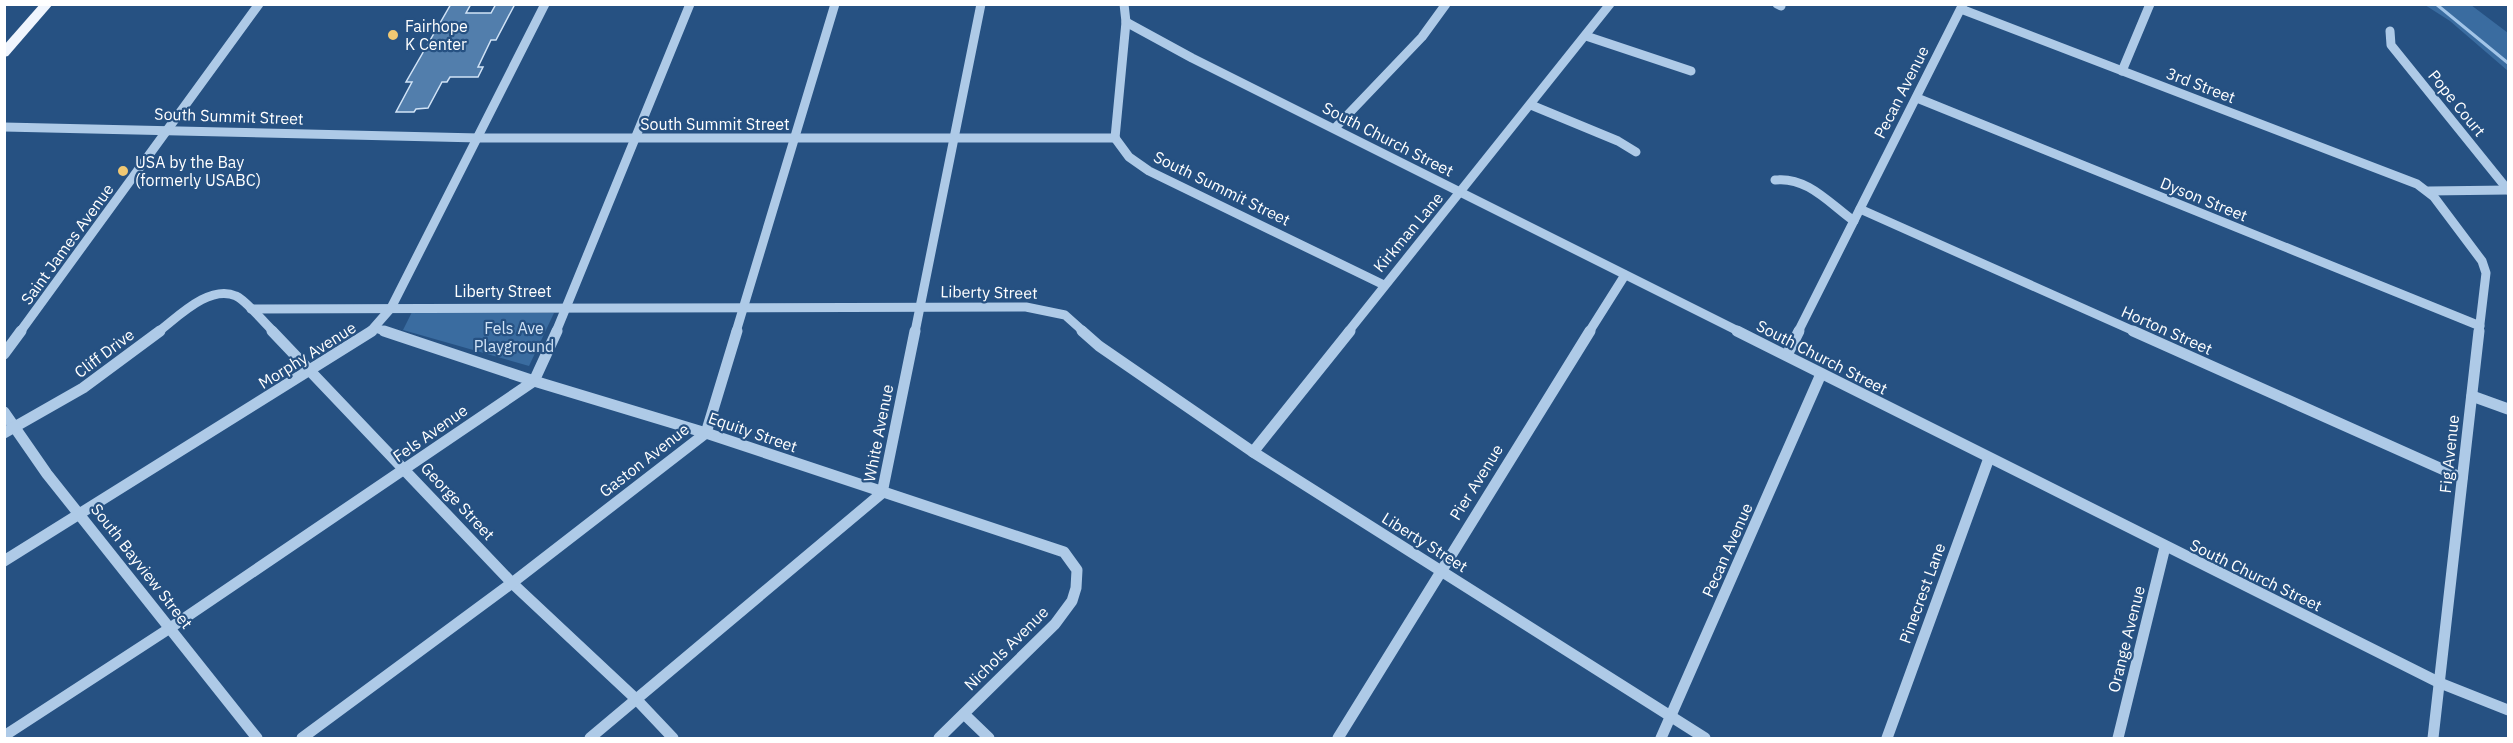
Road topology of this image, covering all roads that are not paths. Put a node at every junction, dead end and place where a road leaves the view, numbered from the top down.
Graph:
1 (47, 4) edge
2 (260, 4) edge
3 (545, 4) edge
4 (690, 4) edge
5 (835, 4) edge
6 (981, 4) edge
7 (1124, 4) edge
8 (1446, 4) edge
9 (1610, 4) edge
10 (2150, 4) edge
11 (1962, 7) edge
12 (1126, 22) junction
13 (2390, 31) dead end
14 (1586, 36) junction
15 (4, 53) edge
16 (1691, 71) dead end
17 (2122, 71) junction
18 (1917, 98) junction
19 (1531, 105) junction
20 (4, 127) edge
21 (168, 128) junction
22 (1335, 128) junction
23 (477, 138) junction
24 (954, 138) junction
25 (1115, 138) junction
26 (633, 139) junction
27 (793, 139) junction
28 (1636, 152) dead end
29 (1775, 180) dead end
30 (2508, 190) edge
31 (2429, 191) junction
32 (1461, 192) junction
33 (1860, 209) junction
34 (1854, 221) junction
35 (1625, 275) junction
36 (1384, 285) junction
37 (219, 294) joint
38 (919, 307) junction
39 (391, 308) junction
40 (567, 308) junction
41 (744, 308) junction
42 (251, 309) junction
43 (2480, 326) junction
44 (375, 328) junction
45 (4, 354) edge
46 (1787, 356) junction
47 (312, 370) junction
48 (1821, 374) junction
49 (534, 381) junction
50 (2472, 396) junction
51 (2508, 409) edge
52 (4, 412) edge
53 (9, 430) edge
54 (706, 433) junction
55 (1253, 452) junction
56 (1989, 458) junction
57 (406, 470) junction
58 (2462, 478) junction
59 (882, 493) junction
60 (80, 514) junction
61 (2165, 547) junction
62 (4, 561) edge
63 (1077, 570) joint
64 (1440, 571) junction
65 (512, 583) junction
66 (170, 628) junction
67 (2440, 683) junction
68 (637, 700) junction
69 (2508, 710) edge
70 (964, 714) junction
71 (1671, 717) junction
72 (4, 736) edge
73 (257, 738) edge
74 (302, 738) edge
75 (590, 738) edge
76 (673, 738) edge
77 (939, 738) edge
78 (989, 738) edge
79 (1338, 738) edge
80 (1661, 738) edge
81 (1705, 738) edge
82 (1887, 738) edge
83 (2118, 738) edge
84 (2433, 738) edge

1 - 15 main road
2 - 21 street, Saint James Avenue
3 - 23 street, Morphy Avenue
4 - 26 street
5 - 27 street, Gaston Avenue
6 - 24 street, White Avenue
7 - 12 street
8 - 22 street
9 - 14 street, Kirkman Lane
10 - 17 street
11 - 17 street, 3rd Street
11 - 18 street, Pecan Avenue
12 - 22 street, South Church Street
12 - 25 street
13 - 30 street, Pope Court
14 - 16 street
14 - 19 street, Kirkman Lane
17 - 31 street, 3rd Street
18 - 33 street, Pecan Avenue
18 - 43 street, Dyson Street
19 - 28 street
19 - 32 street, Kirkman Lane
20 - 21 street, South Summit Street
21 - 23 street, South Summit Street
21 - 45 street, Saint James Avenue
22 - 32 street, South Church Street
23 - 26 street, South Summit Street
23 - 39 street, Morphy Avenue
24 - 25 street, South Summit Street
24 - 27 street, South Summit Street
24 - 38 street, White Avenue
25 - 36 street, South Summit Street
26 - 27 street, South Summit Street
26 - 40 street
27 - 41 street, Gaston Avenue
29 - 34 street
30 - 31 street
31 - 43 street, Fig Avenue
32 - 35 street, South Church Street
32 - 36 street, Kirkman Lane
33 - 34 street, Pecan Avenue
33 - 58 street, Horton Street
34 - 46 street, Pecan Avenue
35 - 46 street, South Church Street
35 - 64 street, Pier Avenue
36 - 55 street, Kirkman Lane
37 - 42 street, George Street
37 - 53 street, Cliff Drive
38 - 41 street, Liberty Street
38 - 55 street, Liberty Street
38 - 59 street, White Avenue
39 - 40 street, Liberty Street
39 - 42 street, Liberty Street
39 - 44 street, Morphy Avenue
40 - 41 street, Liberty Street
40 - 49 street
41 - 54 street, Gaston Avenue
42 - 47 street, George Street
43 - 50 street, Fig Avenue
44 - 47 street, Morphy Avenue
44 - 49 street, Equity Street
46 - 48 street, South Church Street
47 - 57 street, George Street
47 - 60 street, Morphy Avenue
48 - 56 street, South Church Street
48 - 71 street, Pecan Avenue
49 - 54 street, Equity Street
49 - 57 street, Fels Avenue
50 - 51 street
50 - 58 street, Fig Avenue
52 - 53 street, South Bayview Street
53 - 60 street, South Bayview Street
54 - 59 street, Equity Street
54 - 65 street, Gaston Avenue
55 - 64 street, Liberty Street
56 - 61 street, South Church Street
56 - 82 street, Pinecrest Lane
57 - 65 street, George Street
57 - 66 street, Fels Avenue
58 - 67 street, Fig Avenue
59 - 63 street, Equity Street
59 - 68 street, White Avenue
60 - 62 street, Morphy Avenue
60 - 66 street, South Bayview Street
61 - 67 street, South Church Street
61 - 83 street, Orange Avenue
63 - 70 street, Nichols Avenue
64 - 71 street, Liberty Street
64 - 79 street, Pier Avenue
65 - 68 street, George Street
65 - 74 street, Gaston Avenue
66 - 72 street, Fels Avenue
66 - 73 street, South Bayview Street
67 - 69 street, South Church Street
67 - 84 street, Fig Avenue
68 - 75 street, White Avenue
68 - 76 street, George Street
70 - 77 street, Nichols Avenue
70 - 78 street
71 - 80 street, Pecan Avenue
71 - 81 street, Liberty Street

